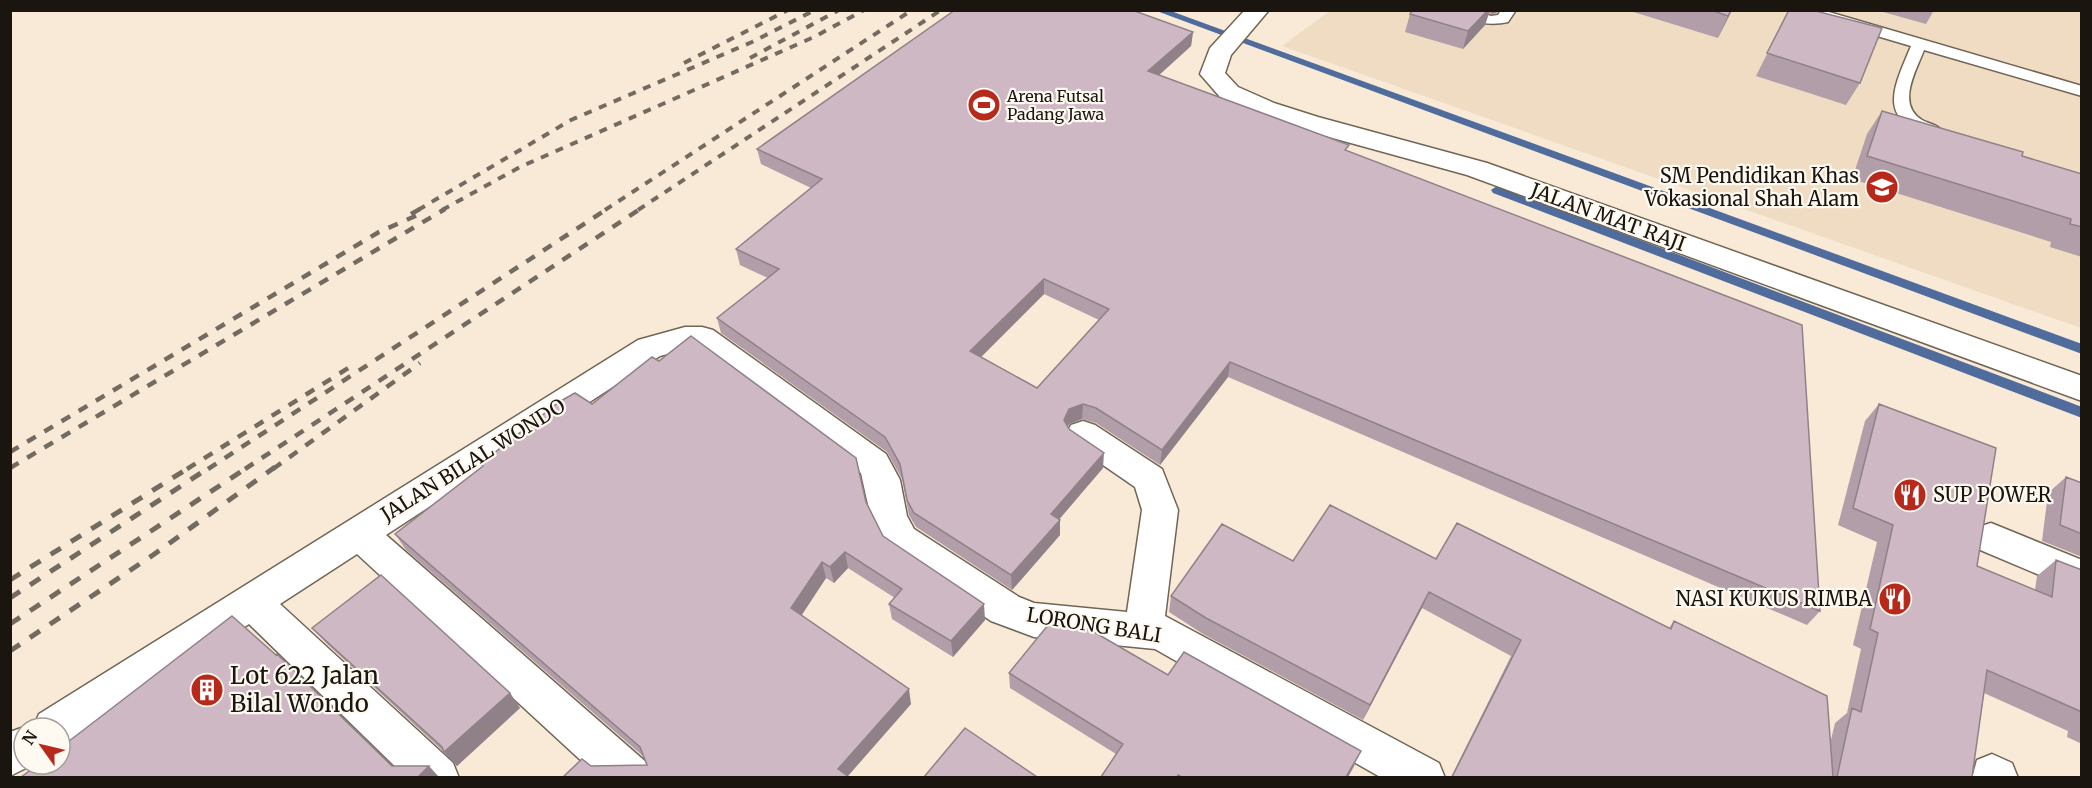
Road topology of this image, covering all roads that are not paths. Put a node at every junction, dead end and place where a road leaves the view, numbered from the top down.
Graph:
1 (1459, 10) edge
2 (1509, 10) edge
3 (1804, 10) edge
4 (1252, 17) edge
5 (1919, 44) junction
6 (2082, 91) edge
7 (1948, 136) edge
8 (702, 338) joint
9 (2082, 389) edge
10 (1083, 434) dead end
11 (359, 533) junction
12 (1991, 538) dead end
13 (2082, 577) edge
14 (251, 601) junction
15 (1144, 629) junction
16 (72, 716) edge
17 (1382, 767) edge
18 (438, 777) edge
19 (632, 777) edge
20 (1424, 777) edge

1 - 2 lane
3 - 5 lane
4 - 9 street, JALAN MAT RAJI
5 - 6 lane
5 - 7 lane
8 - 11 street, JALAN BILAL WONDO
8 - 15 street, LORONG BALI
10 - 15 street
11 - 14 street, JALAN BILAL WONDO
11 - 19 street
12 - 13 street
14 - 16 street, JALAN BILAL WONDO
14 - 18 street
15 - 17 street, LORONG BALI
17 - 20 street, LORONG BALI

